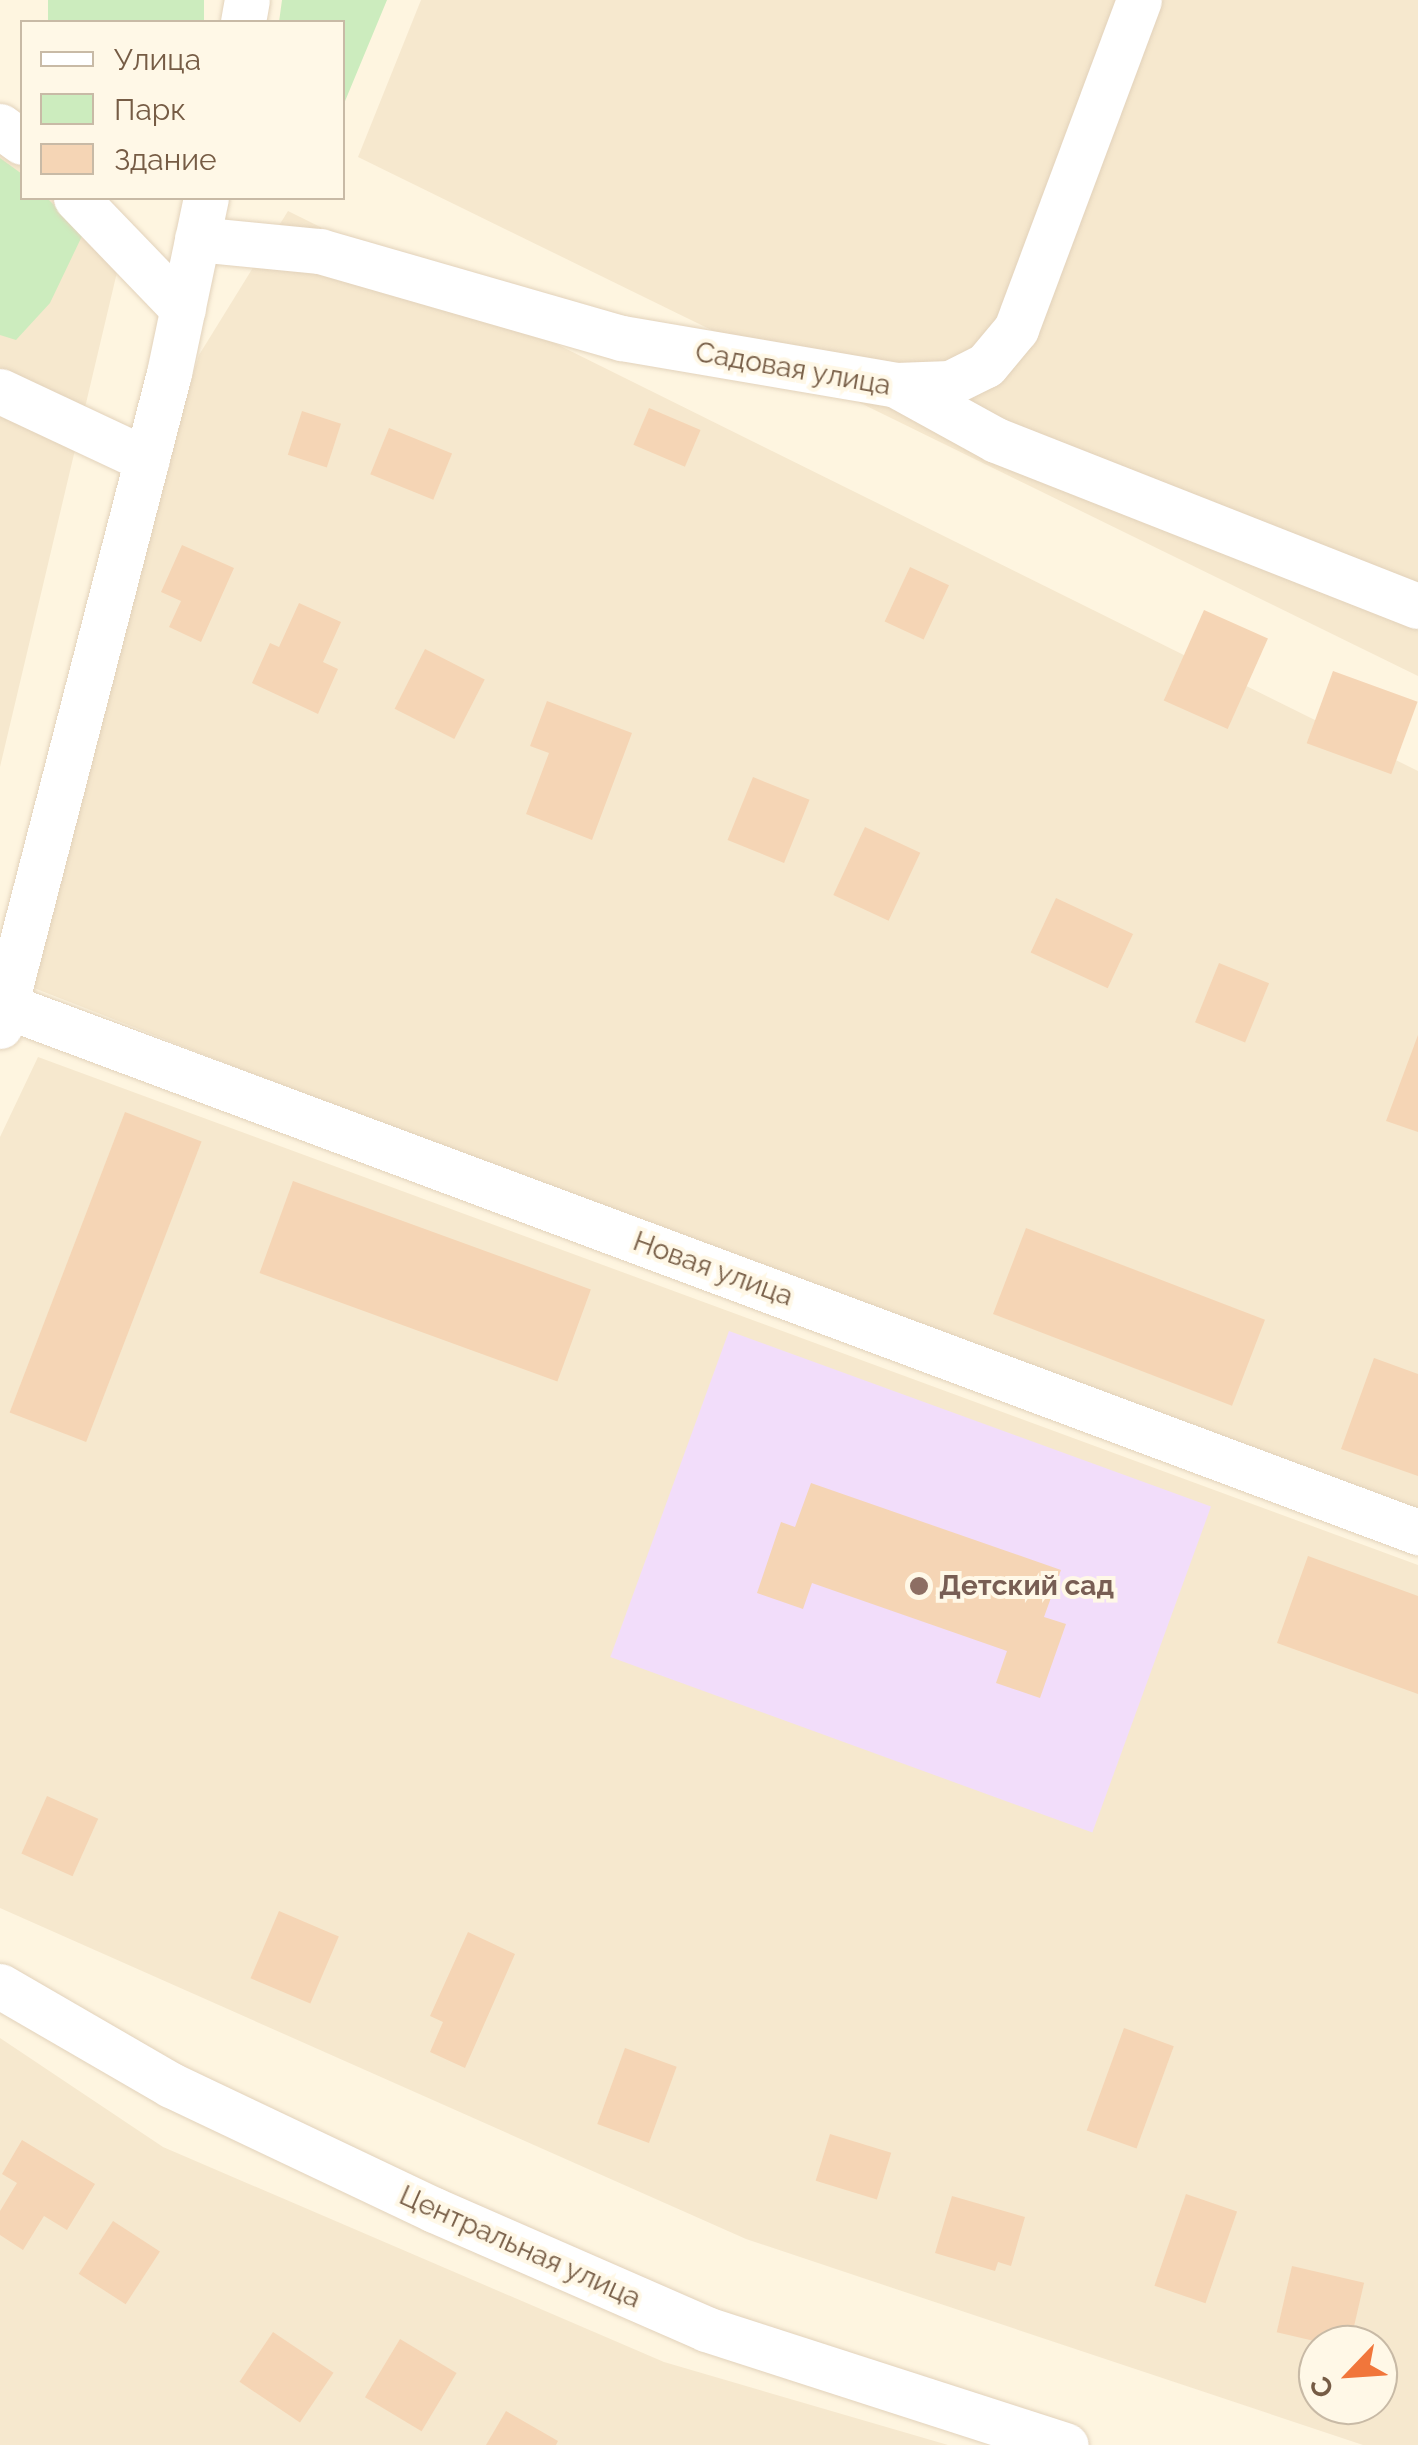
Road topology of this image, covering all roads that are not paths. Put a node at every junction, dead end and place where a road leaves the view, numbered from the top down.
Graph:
1 (1139, 0) edge
2 (78, 200) edge
3 (201, 218) edge
4 (183, 309) junction
5 (896, 385) junction
6 (0, 390) edge
7 (147, 460) junction
8 (1418, 606) edge
9 (4, 1017) edge
10 (1418, 1532) edge
11 (0, 1986) edge
12 (1066, 2445) edge

1 - 5 street
2 - 4 street
3 - 4 street
3 - 5 street, Садовая улица
4 - 7 street
5 - 8 street, Садовая улица
6 - 7 street
7 - 9 street
9 - 10 street, Новая улица
11 - 12 street, Центральная улица

